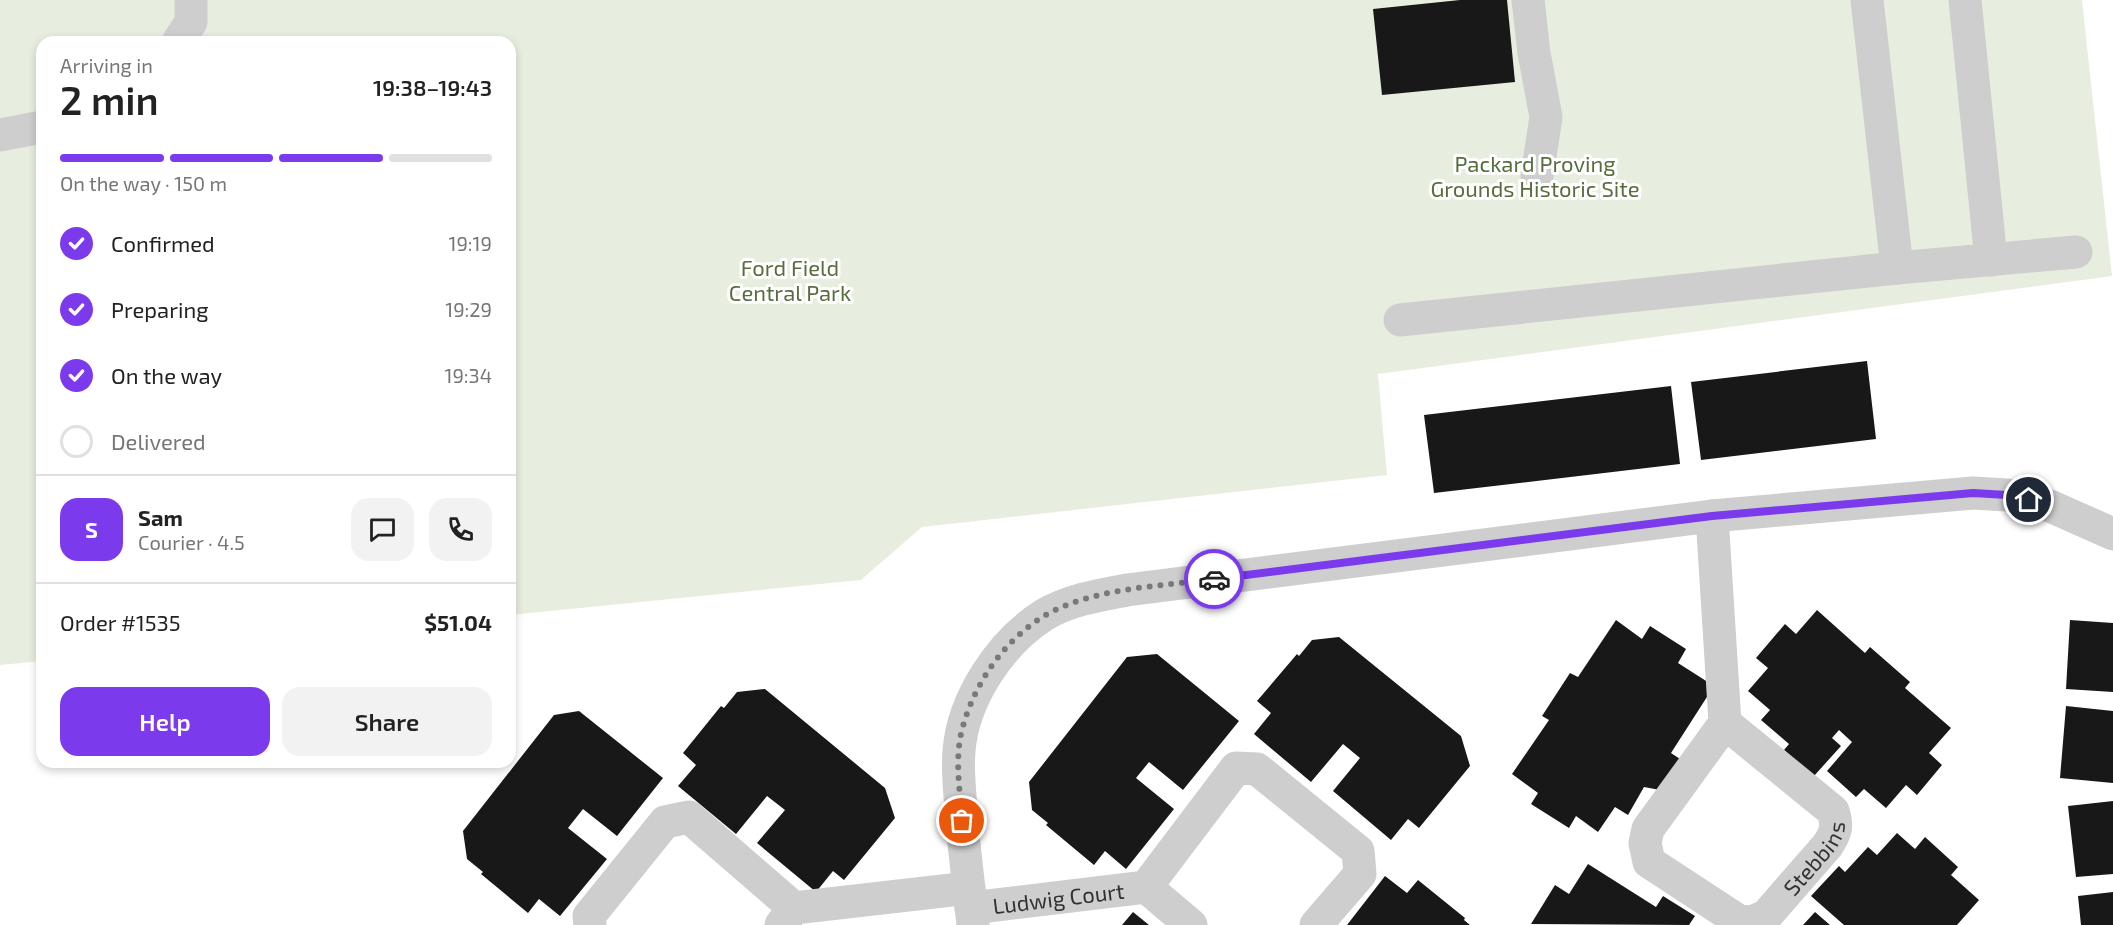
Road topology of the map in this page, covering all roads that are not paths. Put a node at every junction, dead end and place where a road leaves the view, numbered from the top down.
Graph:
1 (191, 0) edge
2 (1528, 0) edge
3 (1867, 0) edge
4 (1965, 0) edge
5 (182, 36) edge
6 (36, 128) edge
7 (0, 135) edge
8 (1537, 176) dead end
9 (2076, 252) dead end
10 (1991, 260) junction
11 (1897, 268) junction
12 (1400, 320) dead end
13 (1712, 516) junction
14 (2113, 534) edge
15 (1725, 723) junction
16 (1146, 887) junction
17 (971, 907) edge
18 (787, 917) edge
19 (590, 925) edge
20 (1191, 925) edge
21 (1316, 925) edge

1 - 5 street
2 - 8 street
3 - 11 street
4 - 10 street
6 - 7 street
9 - 10 street
10 - 11 street
11 - 12 street
13 - 14 street
13 - 15 street
13 - 17 street
15 - 15 street, Stebbins
16 - 17 street, Ludwig Court
16 - 20 street, Ludwig Court
16 - 21 street, Ludwig Court
17 - 18 street, Ludwig Court
18 - 19 street

